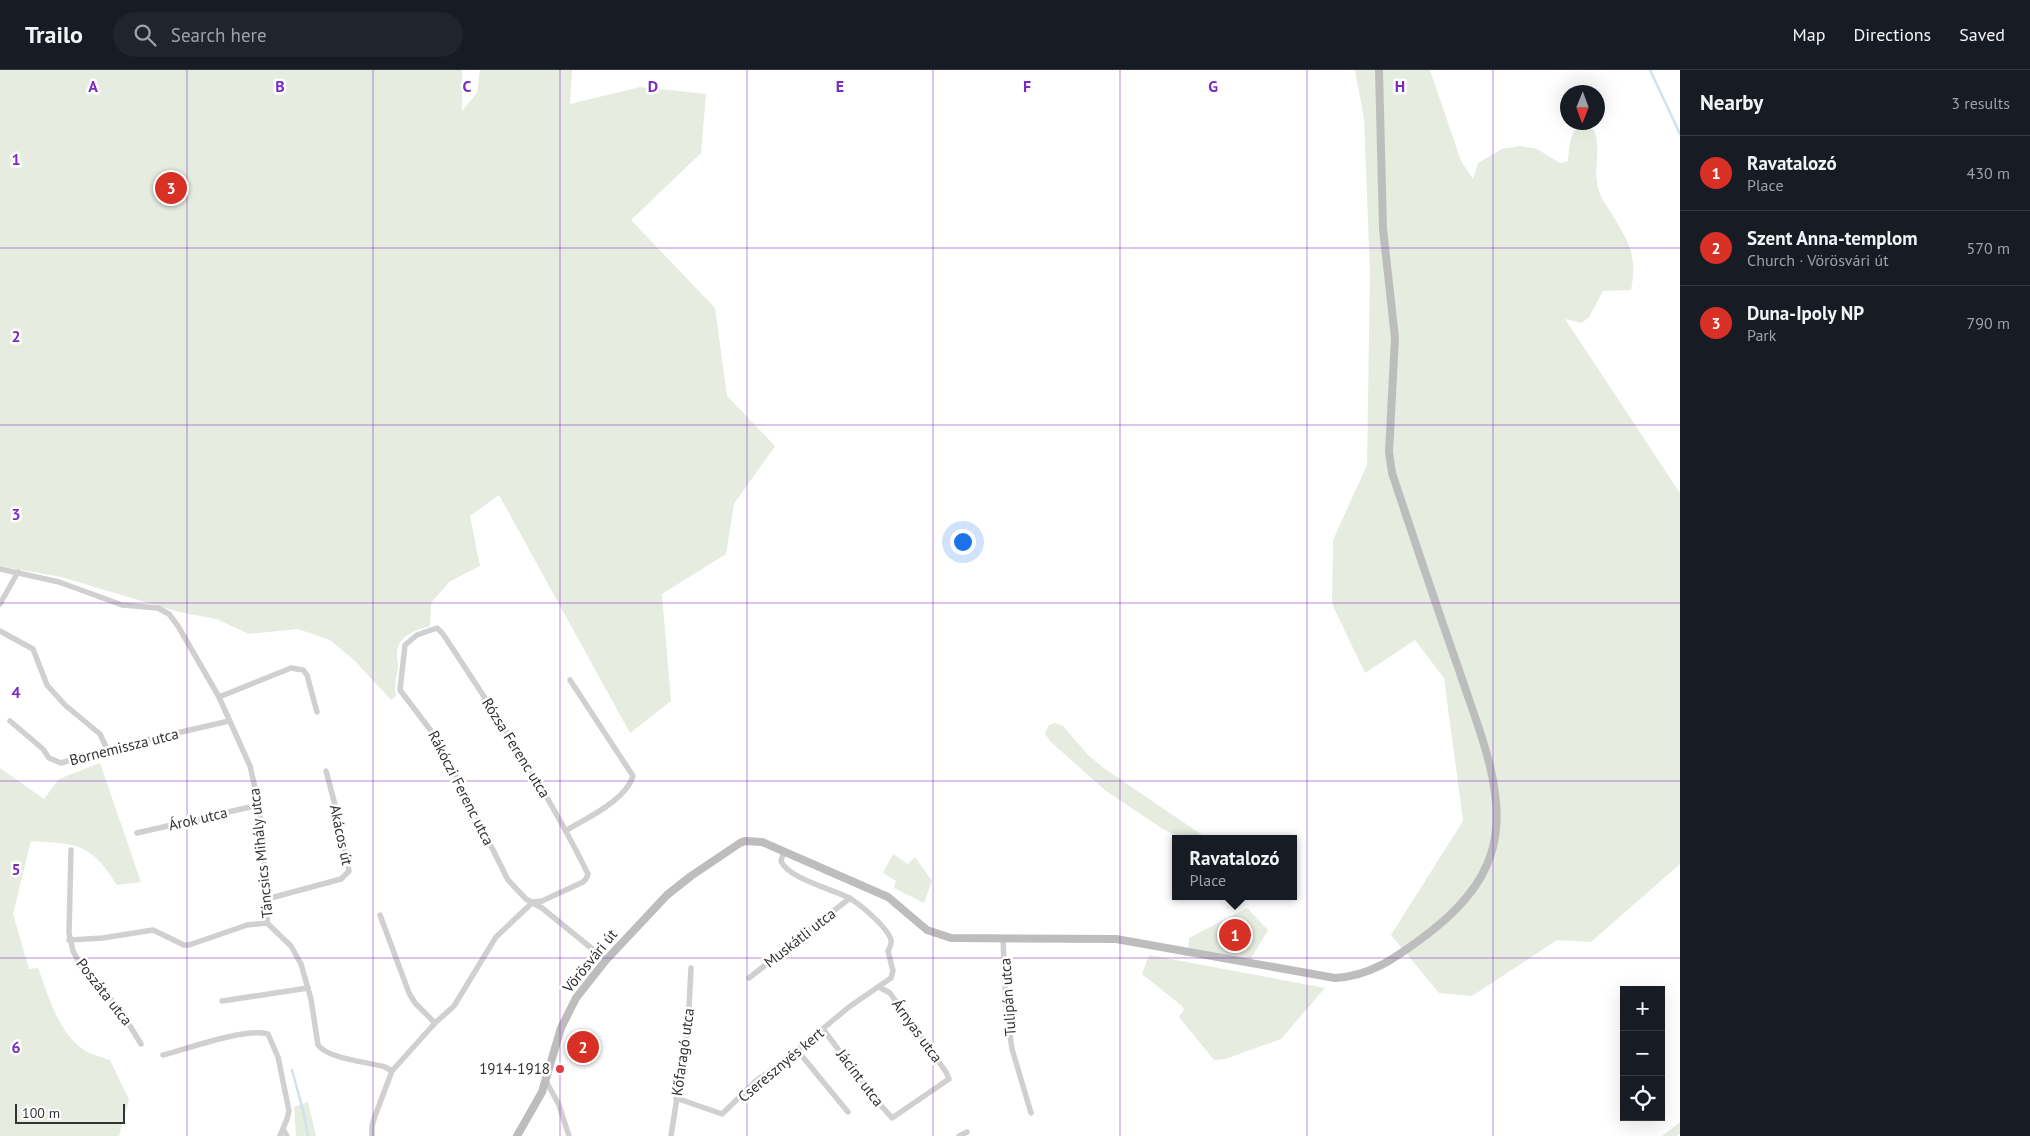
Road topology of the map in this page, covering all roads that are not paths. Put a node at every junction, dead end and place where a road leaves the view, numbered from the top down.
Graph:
1 (1379, 70) edge
2 (0, 569) edge
3 (18, 572) junction
4 (0, 604) edge
5 (436, 628) joint
6 (0, 631) edge
7 (570, 680) dead end
8 (220, 697) junction
9 (317, 712) dead end
10 (10, 721) dead end
11 (229, 721) junction
12 (107, 749) junction
13 (326, 771) dead end
14 (259, 805) junction
15 (567, 830) junction
16 (137, 833) dead end
17 (71, 850) dead end
18 (784, 851) junction
19 (850, 898) junction
20 (267, 899) junction
21 (533, 902) junction
22 (380, 915) dead end
23 (267, 923) junction
24 (1003, 939) junction
25 (69, 940) junction
26 (606, 960) junction
27 (691, 968) dead end
28 (749, 978) dead end
29 (879, 987) junction
30 (308, 988) junction
31 (222, 1001) dead end
32 (436, 1023) junction
33 (823, 1029) junction
34 (141, 1044) dead end
35 (797, 1050) junction
36 (163, 1055) dead end
37 (392, 1072) junction
38 (950, 1079) joint
39 (546, 1081) junction
40 (676, 1098) junction
41 (848, 1112) dead end
42 (1031, 1113) dead end
43 (283, 1129) junction
44 (967, 1132) dead end
45 (280, 1136) edge
46 (287, 1136) edge
47 (372, 1136) edge
48 (517, 1136) edge
49 (568, 1136) edge
50 (672, 1136) edge
51 (960, 1136) edge

1 - 24 main road, Vörösvári út
2 - 3 street, Táncsics Mihály utca
3 - 4 street
3 - 8 street, Táncsics Mihály utca
5 - 15 street, Rózsa Ferenc utca
5 - 21 street, Rákóczi Ferenc utca
6 - 12 street
7 - 15 street
8 - 9 street
8 - 11 street, Táncsics Mihály utca
10 - 12 street, Bornemissza utca
11 - 12 street, Bornemissza utca
11 - 14 street, Táncsics Mihály utca
13 - 20 street, Akácos út
14 - 16 street, Árok utca
14 - 20 street, Táncsics Mihály utca
15 - 21 street, Rózsa Ferenc utca
17 - 25 street, Poszáta utca
18 - 19 street
18 - 24 main road, Vörösvári út
18 - 26 main road, Vörösvári út
19 - 28 street, Muskátli utca
19 - 29 street
20 - 23 street, Táncsics Mihály utca
21 - 26 street
21 - 32 street
22 - 32 street
23 - 25 street
23 - 30 street, Táncsics Mihály utca
24 - 42 street, Tulipán utca
25 - 34 street, Poszáta utca
26 - 39 main road, Vörösvári út
27 - 40 street, Kőfaragó utca
29 - 33 street, Cseresznyés kert
29 - 38 street, Árnyas utca
30 - 31 street
30 - 37 street, Táncsics Mihály utca
32 - 37 street
33 - 35 street, Cseresznyés kert
33 - 38 street, Jácint utca
35 - 40 street, Cseresznyés kert
35 - 41 street
36 - 43 street
37 - 47 street
39 - 48 main road, Vörösvári út
39 - 49 street
40 - 50 street, Kőfaragó utca
43 - 45 street
43 - 46 street
44 - 51 street

